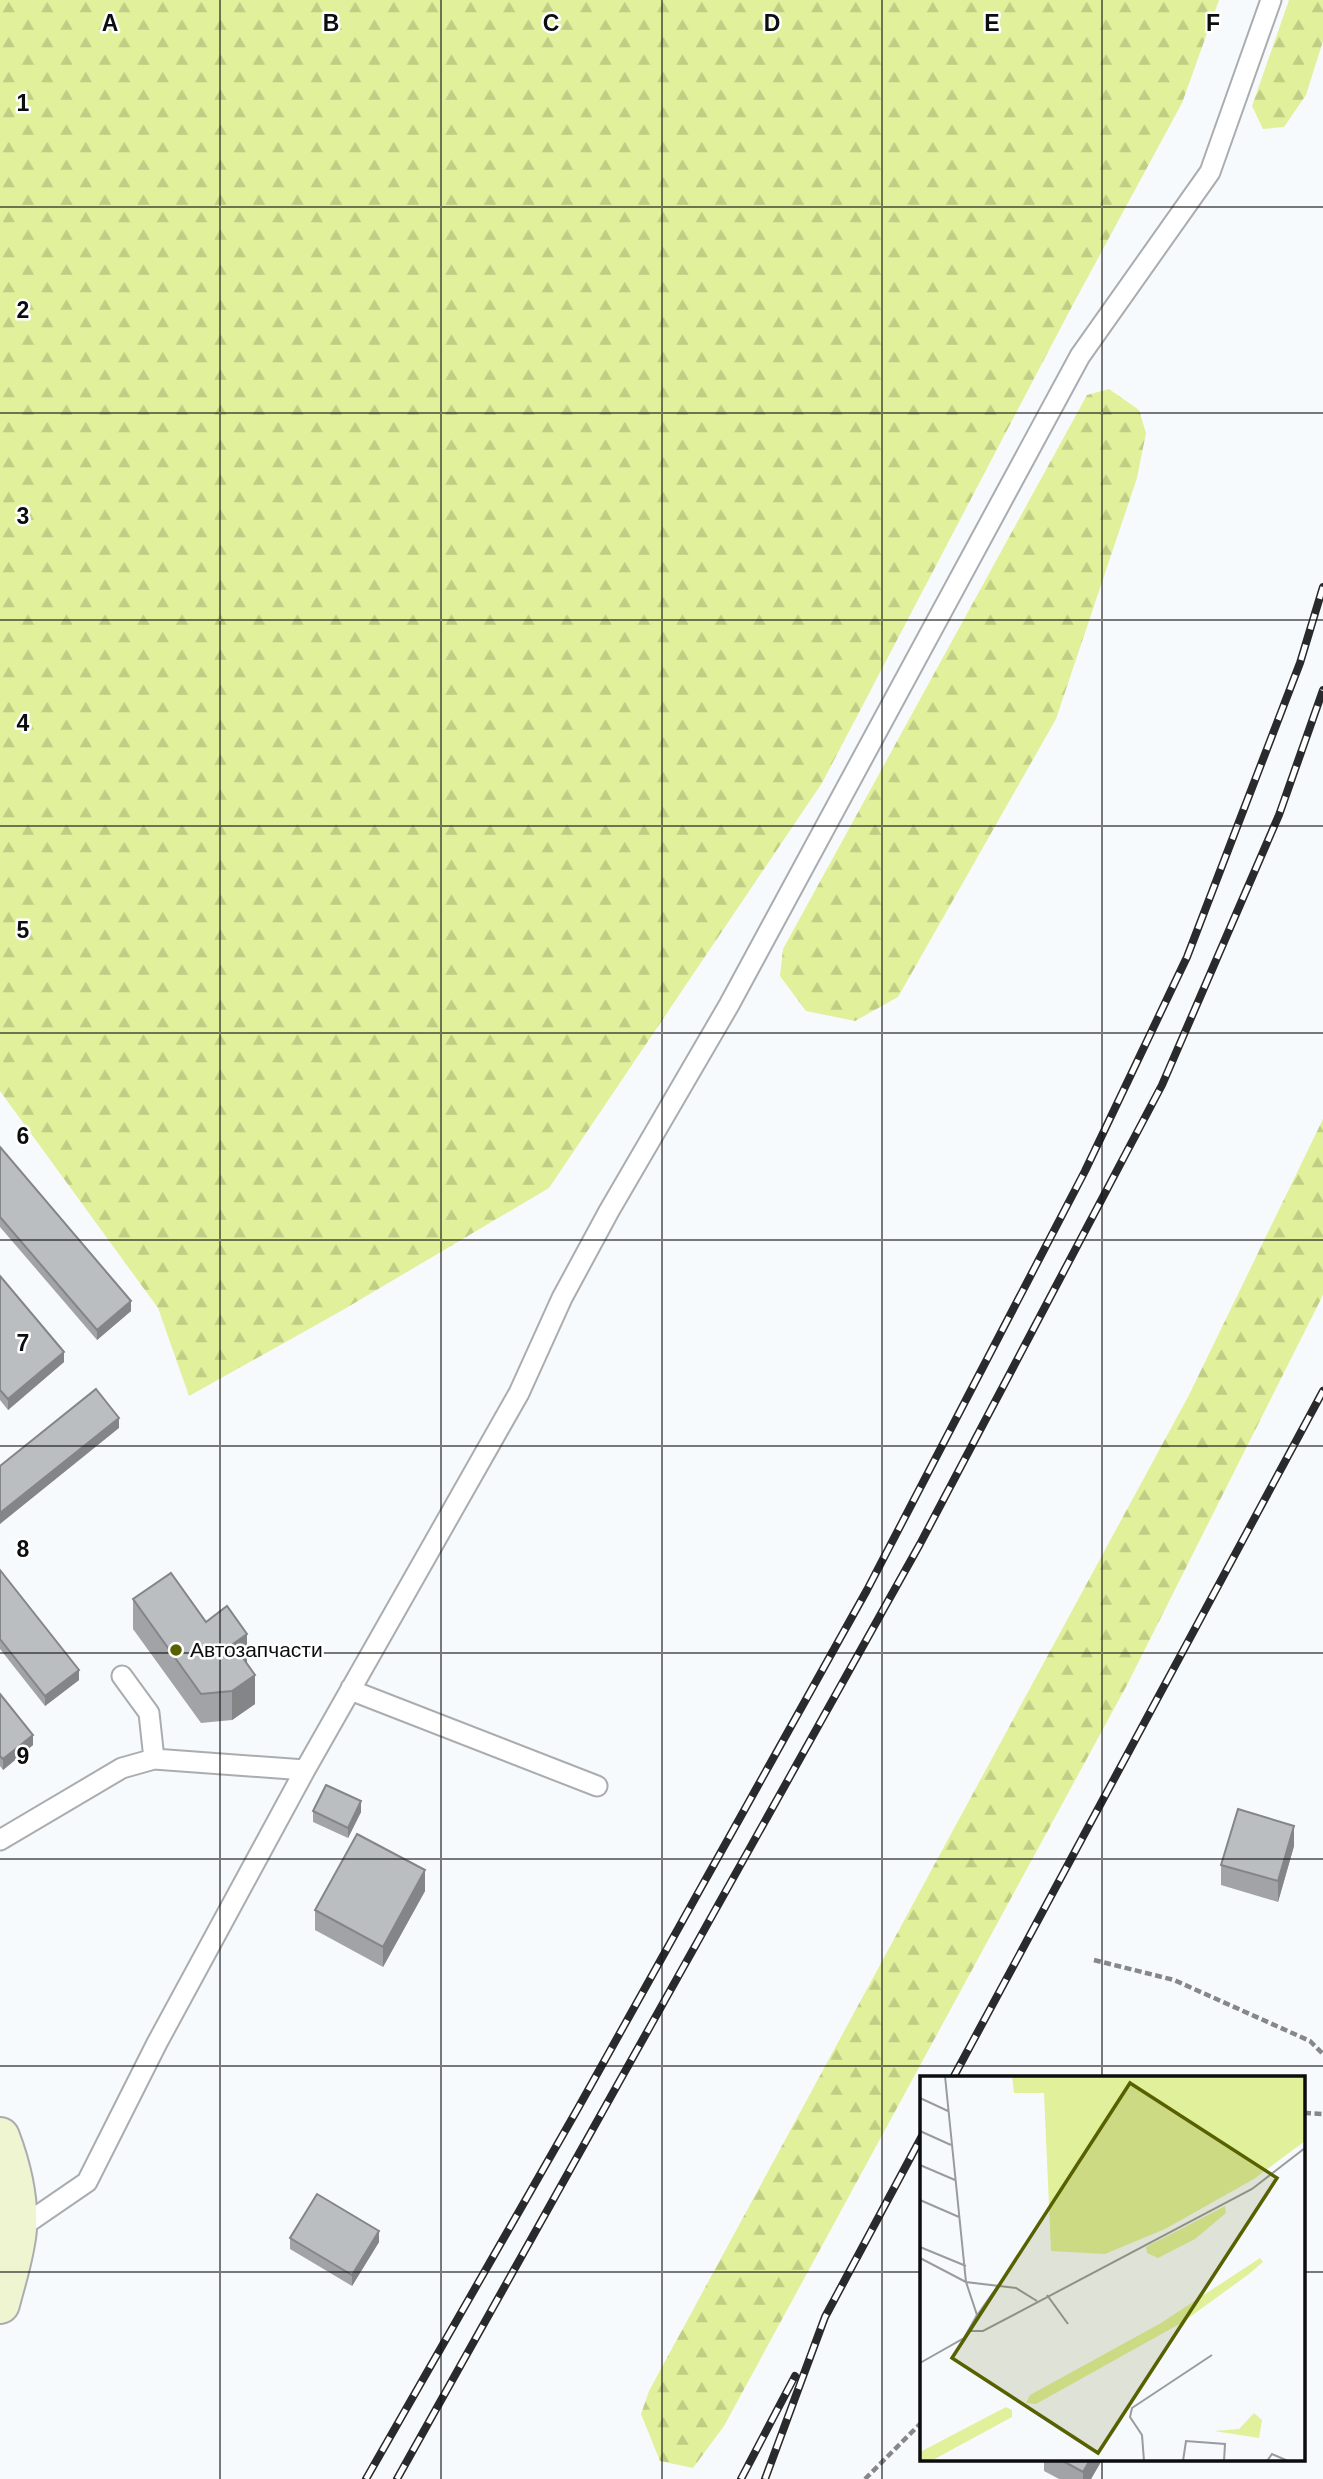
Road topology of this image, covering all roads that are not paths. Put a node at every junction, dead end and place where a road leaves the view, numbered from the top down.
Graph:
1 (1271, 0) edge
2 (122, 1676) dead end
3 (351, 1688) junction
4 (153, 1759) junction
5 (305, 1770) junction
6 (597, 1786) dead end
7 (0, 1840) edge
8 (0, 2137) edge
9 (17, 2230) junction
10 (0, 2304) edge

1 - 3 lane
2 - 4 lane
3 - 5 lane
3 - 6 lane
4 - 5 lane
4 - 7 lane
5 - 9 lane
8 - 9 street
9 - 10 street

